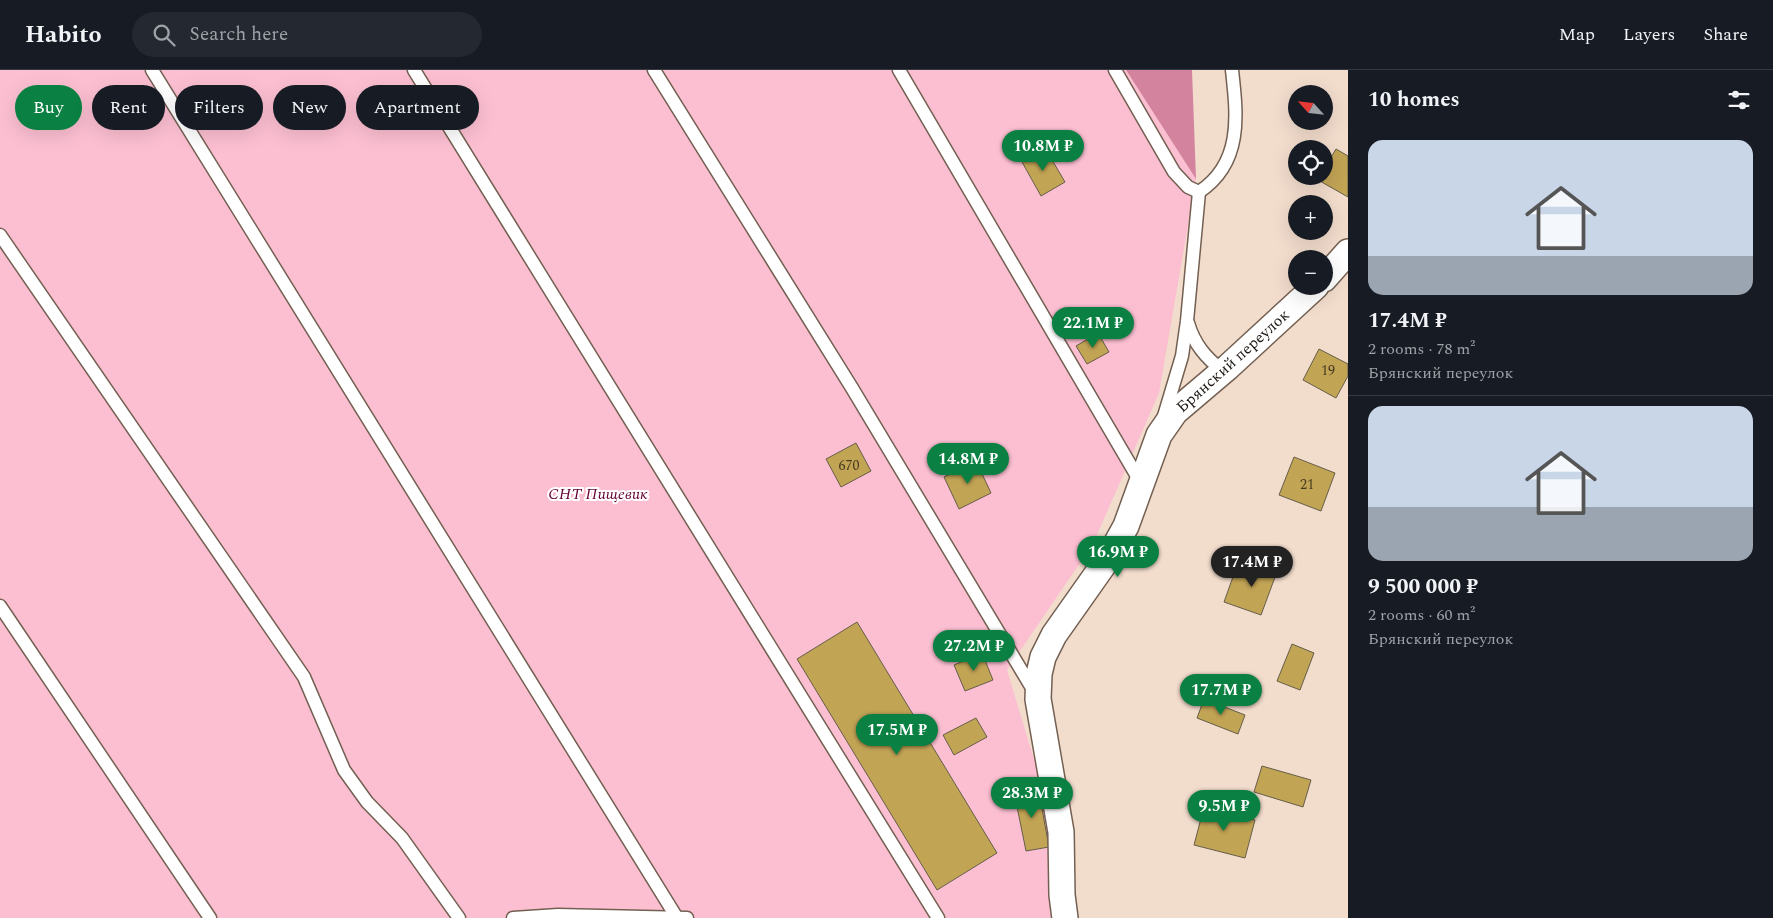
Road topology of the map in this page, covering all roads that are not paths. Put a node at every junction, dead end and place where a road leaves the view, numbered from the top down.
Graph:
1 (152, 70) edge
2 (414, 70) edge
3 (654, 70) edge
4 (899, 70) edge
5 (1115, 70) edge
6 (1232, 70) edge
7 (1199, 192) junction
8 (0, 235) edge
9 (1348, 252) edge
10 (1333, 270) edge
11 (1306, 295) edge
12 (1188, 320) junction
13 (1223, 371) junction
14 (1159, 435) junction
15 (1141, 483) junction
16 (0, 606) edge
17 (1038, 699) junction
18 (210, 918) edge
19 (460, 918) edge
20 (513, 918) edge
21 (677, 918) edge
22 (687, 918) edge
23 (938, 918) edge
24 (1065, 918) edge

1 - 21 lane
2 - 23 lane
3 - 17 lane
4 - 15 lane
5 - 7 lane
6 - 7 lane
7 - 12 lane
8 - 19 lane
9 - 10 street
11 - 13 street, Брянский переулок
12 - 13 lane
12 - 14 lane
13 - 14 street, Брянский переулок
14 - 15 street, Брянский переулок
15 - 17 street, Брянский переулок
16 - 18 lane
17 - 24 street, Брянский переулок
20 - 21 lane
21 - 22 lane

